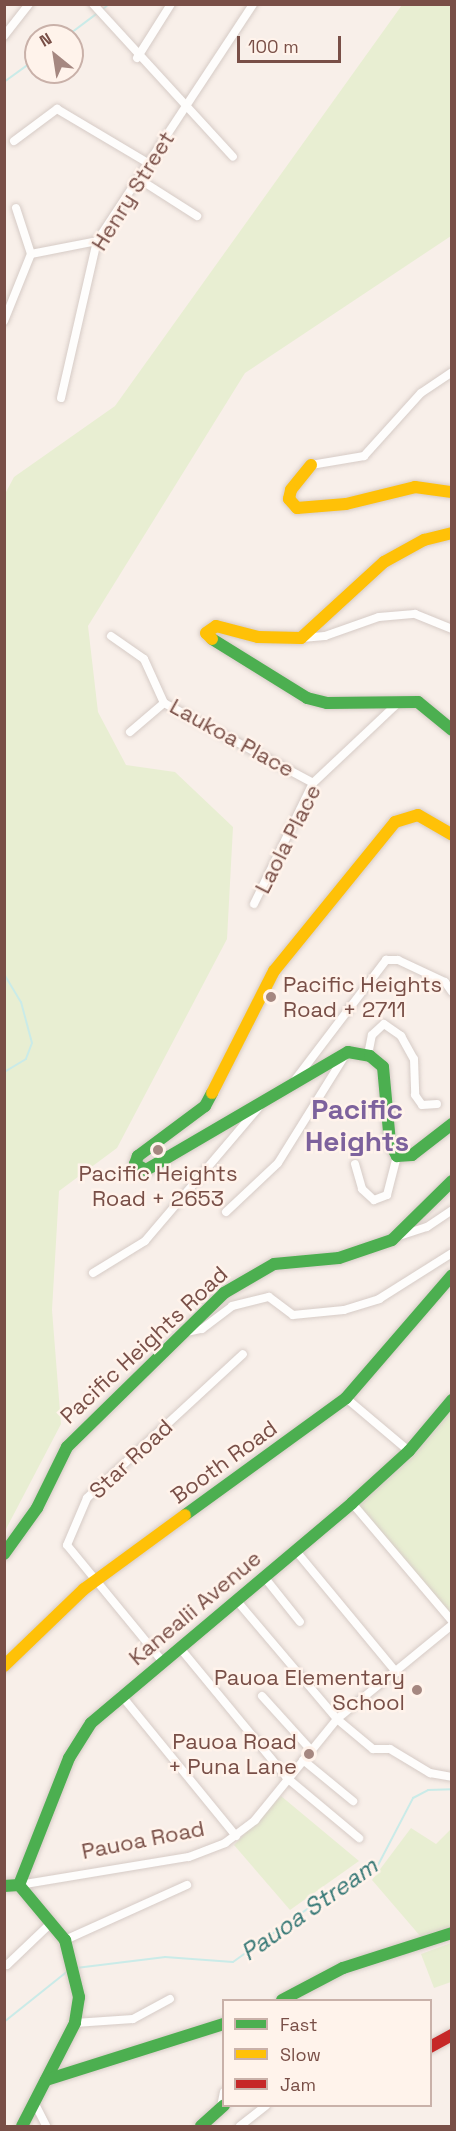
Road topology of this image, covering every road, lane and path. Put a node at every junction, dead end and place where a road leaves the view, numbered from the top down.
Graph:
1 (29, 4) edge
2 (171, 4) edge
3 (253, 4) edge
4 (93, 5) edge
5 (4, 36) edge
6 (137, 58) junction
7 (187, 108) junction
8 (14, 141) dead end
9 (233, 157) dead end
10 (148, 163) junction
11 (139, 179) junction
12 (16, 208) dead end
13 (197, 216) dead end
14 (97, 241) junction
15 (31, 254) junction
16 (4, 321) edge
17 (452, 372) edge
18 (61, 398) dead end
19 (311, 465) joint
20 (452, 492) edge
21 (452, 533) edge
22 (452, 629) edge
23 (111, 636) dead end
24 (301, 638) junction
25 (401, 700) junction
26 (164, 703) junction
27 (452, 730) edge
28 (130, 732) dead end
29 (313, 783) junction
30 (452, 836) edge
31 (254, 904) dead end
32 (452, 992) edge
33 (348, 1052) junction
34 (368, 1055) junction
35 (295, 1080) junction
36 (263, 1101) junction
37 (438, 1104) dead end
38 (452, 1124) edge
39 (397, 1156) junction
40 (355, 1164) dead end
41 (452, 1181) edge
42 (452, 1210) edge
43 (226, 1212) dead end
44 (399, 1236) junction
45 (452, 1253) edge
46 (93, 1273) dead end
47 (450, 1281) edge
48 (186, 1332) junction
49 (243, 1354) dead end
50 (346, 1398) junction
51 (452, 1400) edge
52 (409, 1451) junction
53 (352, 1503) junction
54 (296, 1551) junction
55 (4, 1554) edge
56 (265, 1578) junction
57 (98, 1579) junction
58 (237, 1601) junction
59 (300, 1622) dead end
60 (452, 1623) edge
61 (180, 1648) junction
62 (163, 1662) junction
63 (4, 1666) edge
64 (398, 1673) junction
65 (122, 1695) junction
66 (262, 1696) dead end
67 (337, 1719) junction
68 (310, 1749) junction
69 (303, 1760) junction
70 (452, 1777) edge
71 (287, 1778) junction
72 (353, 1801) dead end
73 (236, 1836) junction
74 (359, 1838) dead end
75 (19, 1885) junction
76 (187, 1885) dead end
77 (4, 1886) edge
78 (51, 1923) junction
79 (452, 1933) edge
80 (65, 1940) junction
81 (7, 1965) dead end
82 (170, 1998) dead end
83 (286, 1999) edge
84 (75, 2023) junction
85 (222, 2025) edge
86 (452, 2035) edge
87 (432, 2046) edge
88 (46, 2080) junction
89 (34, 2102) junction
90 (222, 2106) edge
91 (265, 2107) edge
92 (22, 2127) edge
93 (46, 2127) edge
94 (201, 2127) edge
95 (240, 2127) edge

1 - 5 street
2 - 6 street
3 - 7 street, Henry Street
4 - 6 street
6 - 7 street
7 - 9 street
7 - 10 street, Henry Street
8 - 10 street
10 - 11 street, Henry Street
11 - 13 street
11 - 14 street, Henry Street
12 - 15 street
14 - 15 street
14 - 18 street, Henry Street
15 - 16 street
17 - 19 street
19 - 20 street
21 - 24 street
22 - 24 street
23 - 26 street, Laukoa Place
24 - 25 street
25 - 27 street
25 - 29 street, Laola Place
26 - 28 street
26 - 29 street, Laukoa Place
29 - 31 street, Laola Place
30 - 36 street
32 - 35 street
33 - 34 street
33 - 35 street
33 - 43 street
34 - 37 street
34 - 39 street
35 - 36 street
36 - 46 street
38 - 39 street
39 - 40 street
41 - 44 street, Pacific Heights Road
42 - 44 street
44 - 48 street, Pacific Heights Road
45 - 48 street
47 - 50 street, Booth Road
48 - 55 street, Pacific Heights Road
49 - 57 street, Star Road
50 - 52 street
50 - 57 street, Booth Road
51 - 52 street, Kanealii Avenue
52 - 53 street, Kanealii Avenue
53 - 54 street, Kanealii Avenue
53 - 60 street
54 - 56 street, Kanealii Avenue
54 - 64 street
56 - 58 street, Kanealii Avenue
56 - 59 street
57 - 62 street, Star Road
57 - 63 street, Booth Road
58 - 61 street, Kanealii Avenue
58 - 67 street
60 - 64 street, Pauoa Road
61 - 62 street, Kanealii Avenue
61 - 71 street
62 - 65 street, Kanealii Avenue
64 - 67 street, Pauoa Road
65 - 73 street
65 - 75 street, Kanealii Avenue
66 - 68 street
67 - 68 street, Pauoa Road
67 - 70 street
68 - 69 street, Pauoa Road
69 - 71 street, Pauoa Road
69 - 72 street
71 - 73 street, Pauoa Road
71 - 74 street
73 - 75 street, Pauoa Road
75 - 77 street, Pauoa Road
75 - 78 street
76 - 80 street
78 - 80 street
78 - 81 street
79 - 83 street
80 - 84 street
82 - 84 street
84 - 88 street
85 - 88 street
86 - 87 street
88 - 89 street
89 - 92 street
89 - 93 street
90 - 94 street
91 - 95 street

